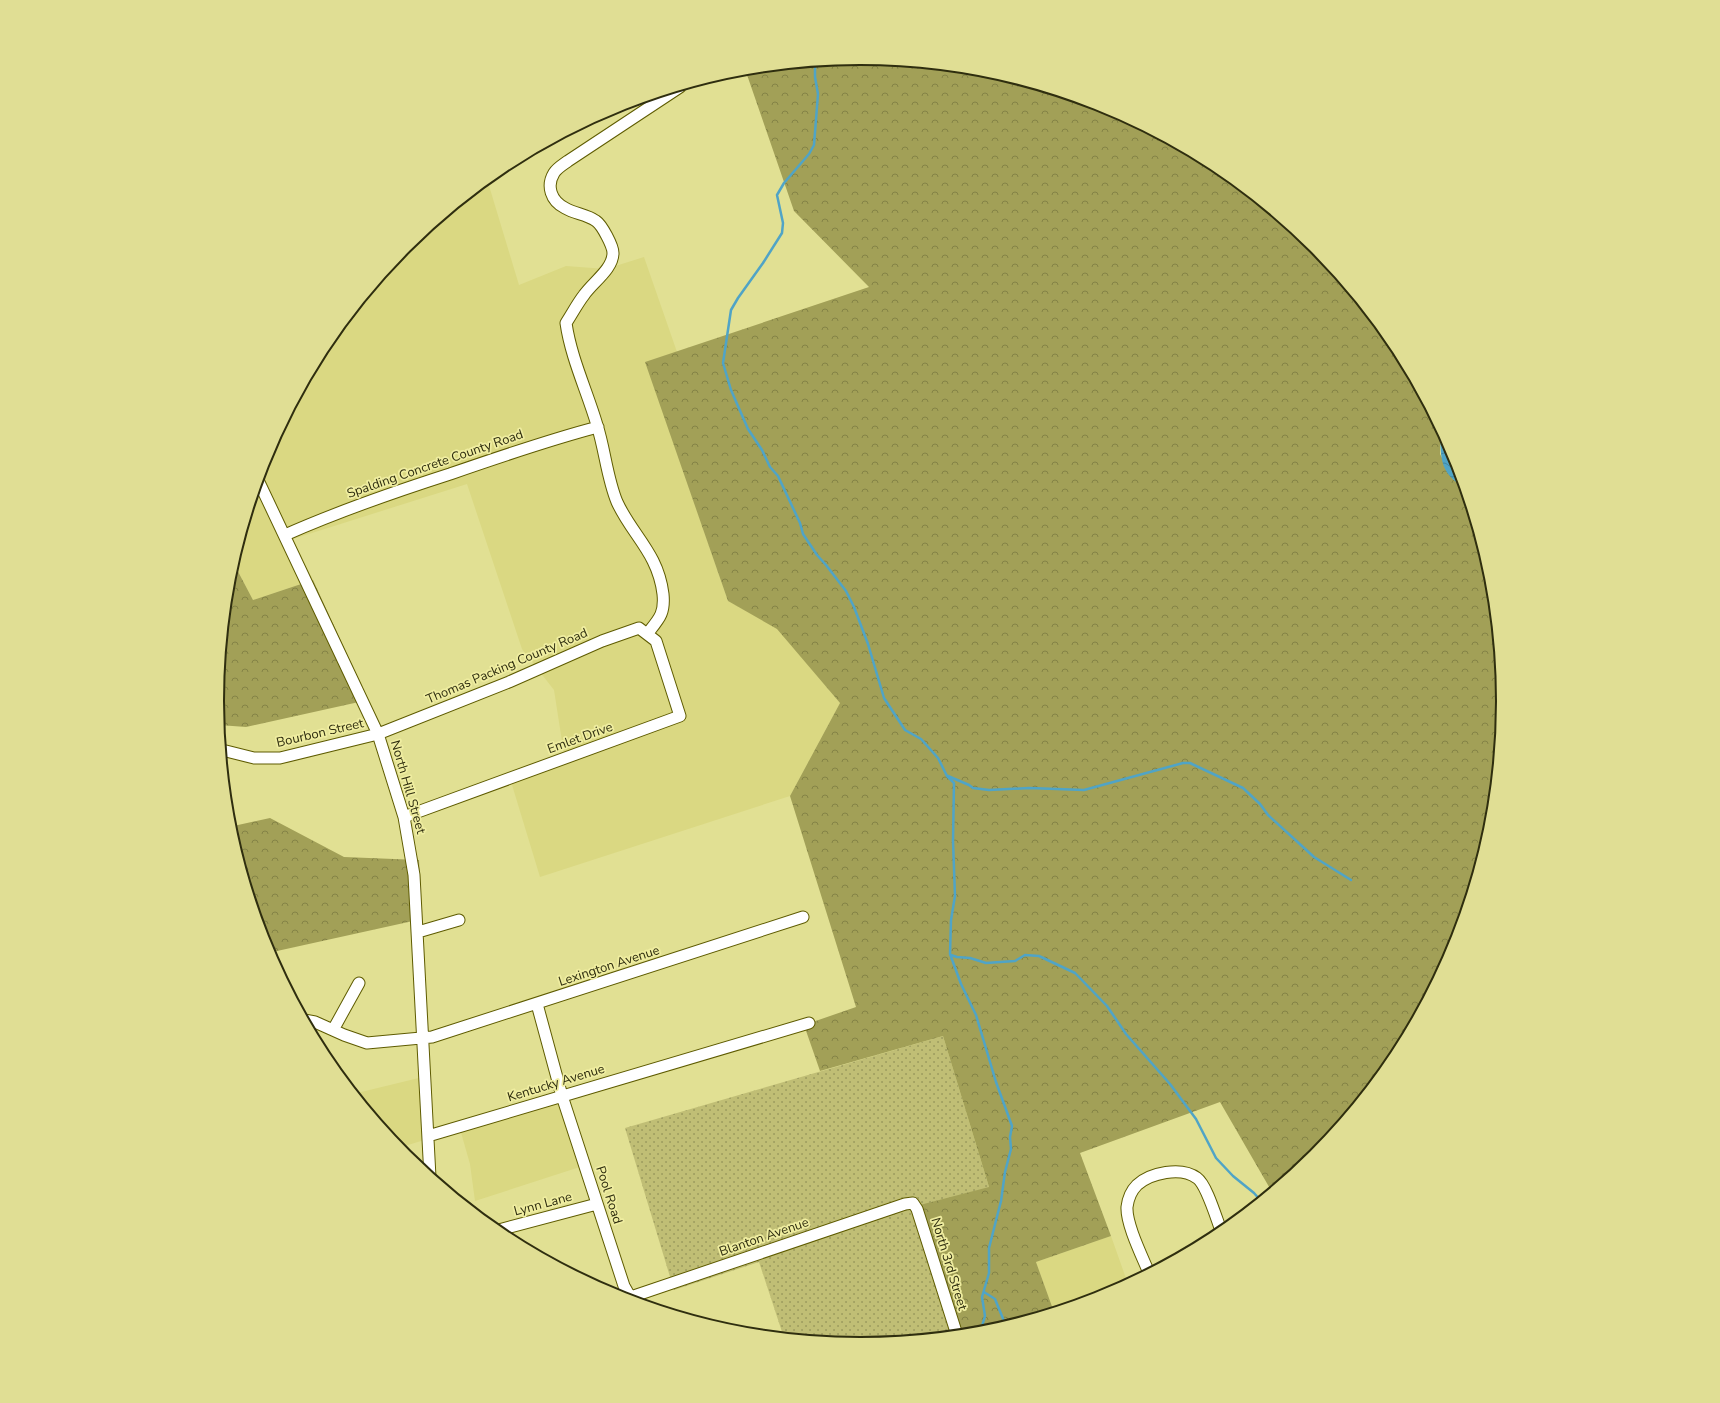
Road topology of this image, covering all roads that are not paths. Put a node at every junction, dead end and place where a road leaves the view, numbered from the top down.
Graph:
1 (670, 95) edge
2 (598, 426) junction
3 (261, 486) edge
4 (285, 535) junction
5 (647, 634) junction
6 (378, 734) junction
7 (226, 751) edge
8 (404, 817) junction
9 (803, 917) dead end
10 (459, 920) dead end
11 (418, 932) junction
12 (359, 983) dead end
13 (538, 1004) junction
14 (310, 1021) edge
15 (809, 1023) dead end
16 (333, 1030) junction
17 (422, 1038) junction
18 (562, 1096) junction
19 (428, 1136) junction
20 (430, 1170) edge
21 (913, 1203) joint
22 (597, 1204) junction
23 (1220, 1227) edge
24 (503, 1229) edge
25 (1147, 1269) edge
26 (627, 1294) edge
27 (637, 1297) edge
28 (955, 1331) edge

1 - 2 street
2 - 4 street, Spalding Concrete County Road
2 - 5 street
3 - 4 street, North Hill Street
4 - 6 street, North Hill Street
5 - 6 street, Thomas Packing County Road
5 - 8 street, Emlet Drive
6 - 7 street, Bourbon Street
6 - 8 street, North Hill Street
8 - 11 street, North Hill Street
9 - 13 street, Lexington Avenue
10 - 11 street
11 - 17 street, North Hill Street
12 - 16 street
13 - 17 street, Lexington Avenue
13 - 18 street, Pool Road
14 - 16 street, Lexington Avenue
15 - 18 street, Kentucky Avenue
16 - 17 street, Lexington Avenue
17 - 19 street, North Hill Street
18 - 19 street, Kentucky Avenue
18 - 22 street, Pool Road
19 - 20 street, North Hill Street
21 - 27 street, Blanton Avenue
21 - 28 street, North 3rd Street
22 - 24 street, Lynn Lane
22 - 26 street, Pool Road
23 - 25 street

